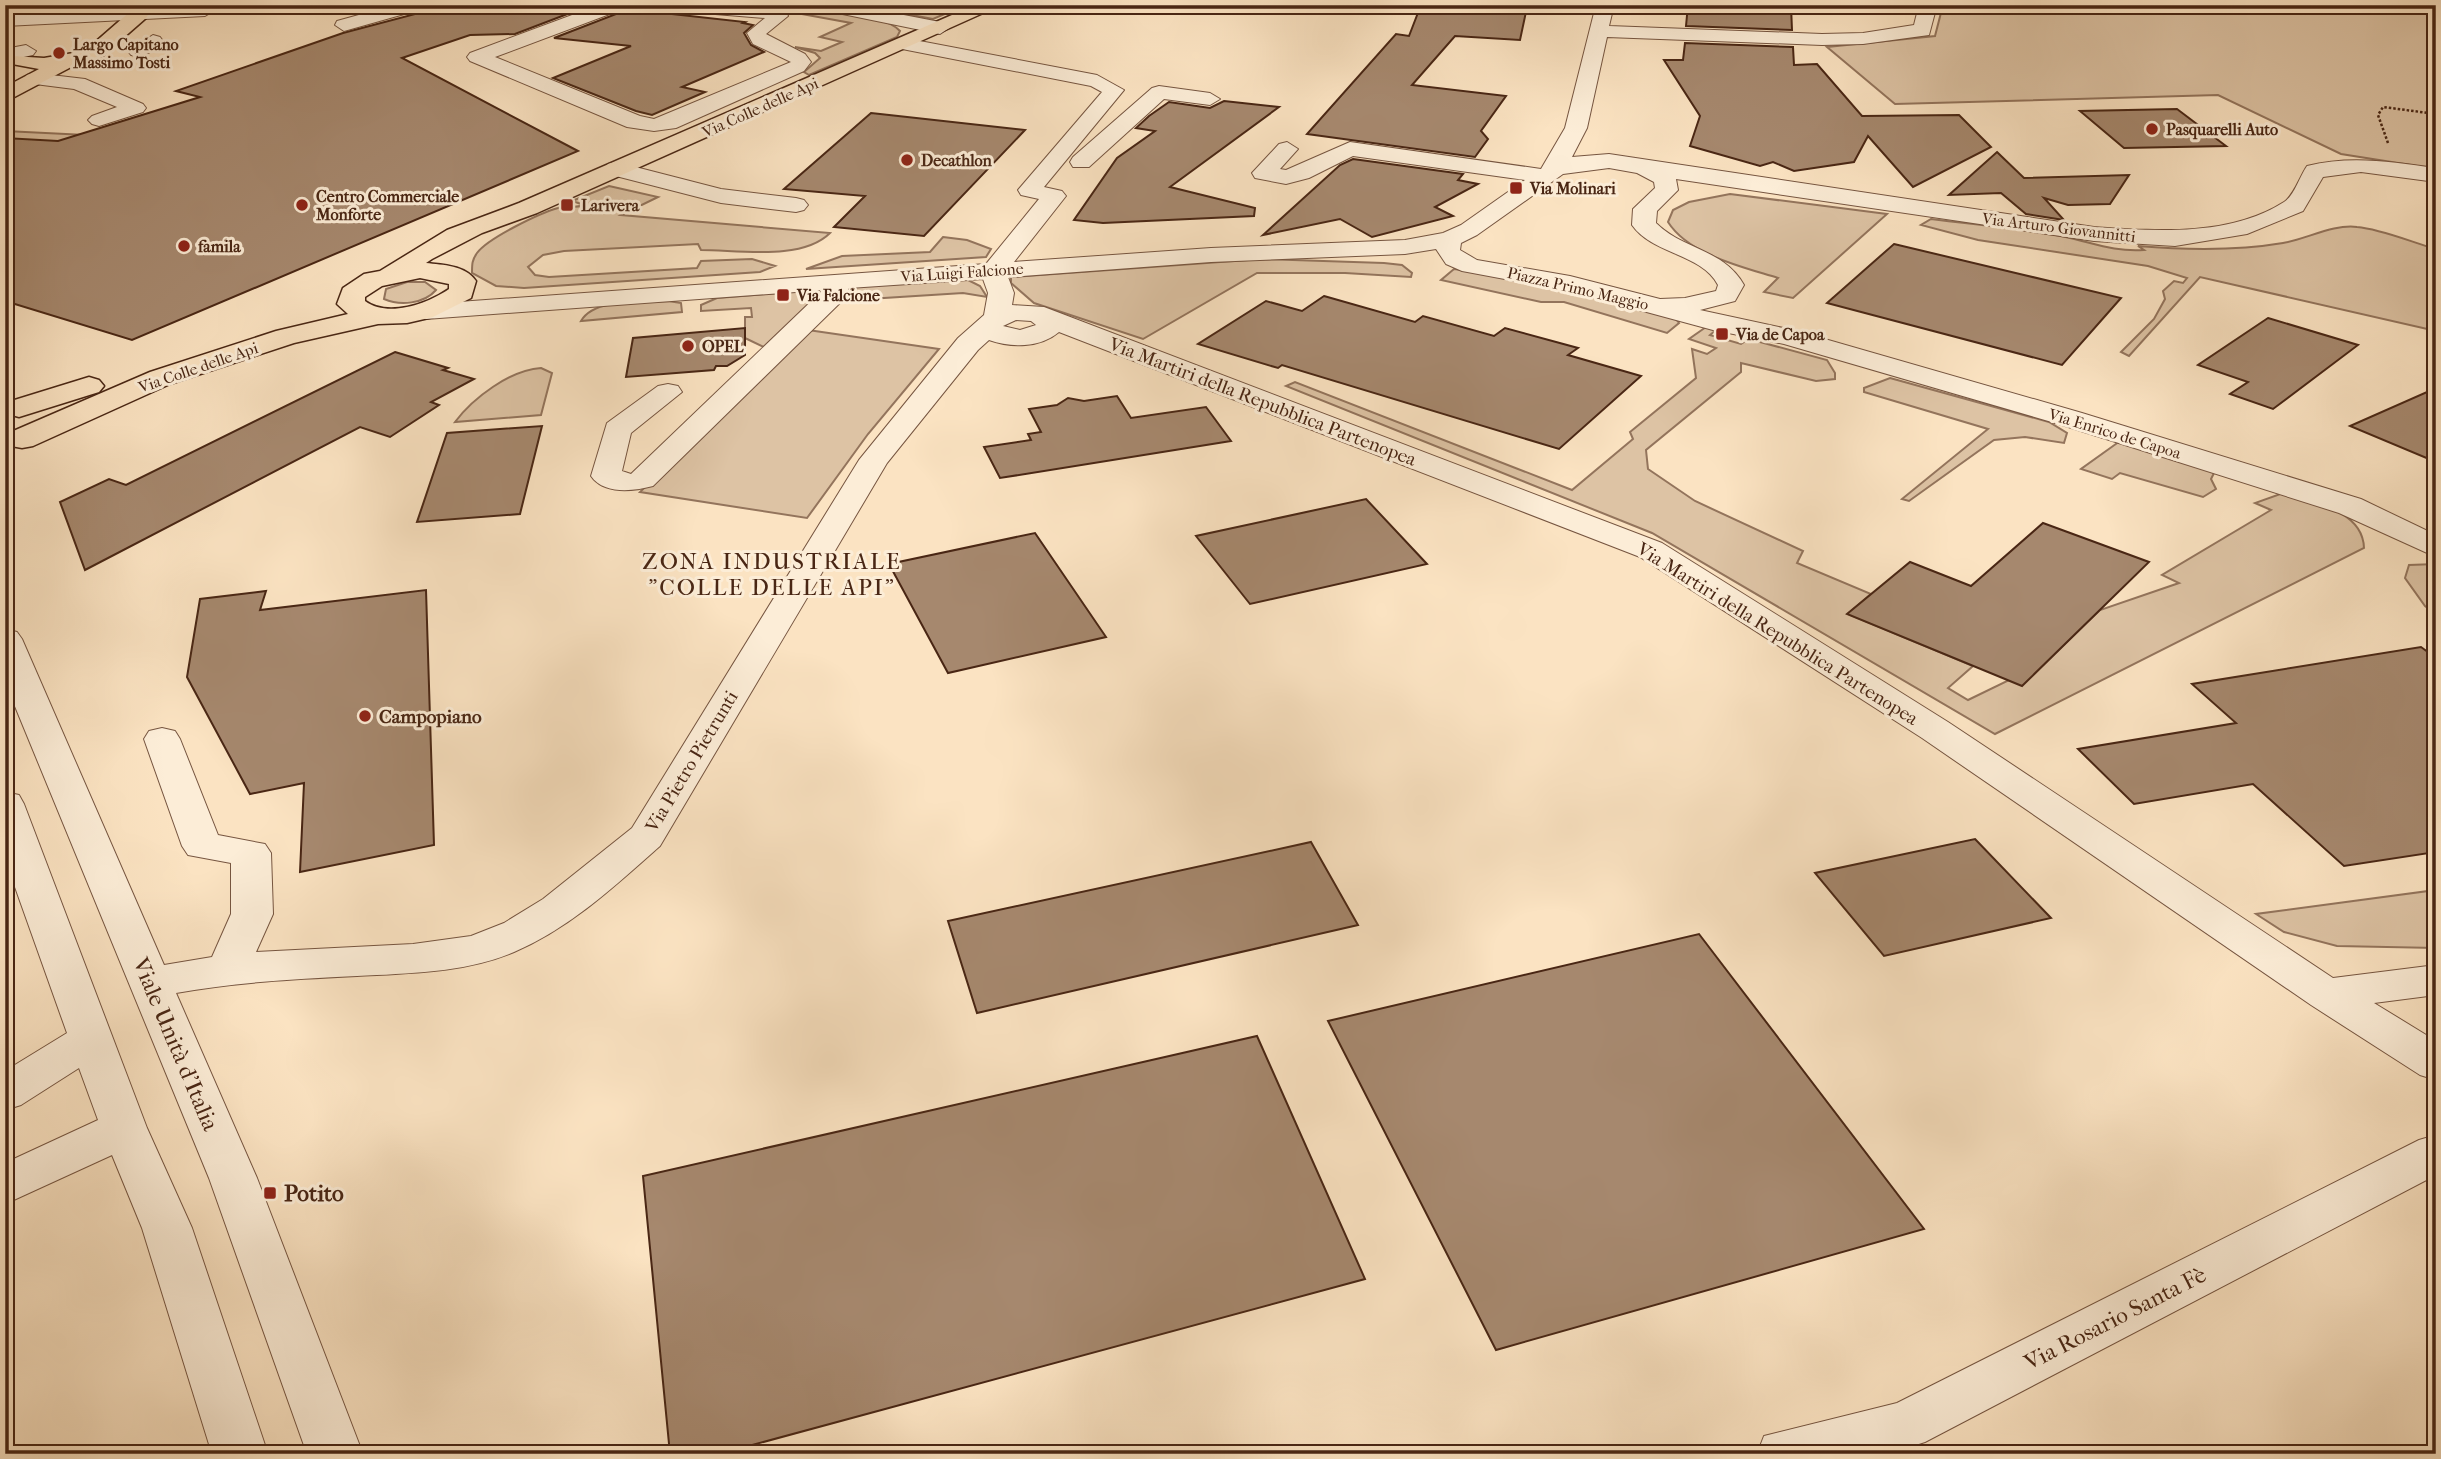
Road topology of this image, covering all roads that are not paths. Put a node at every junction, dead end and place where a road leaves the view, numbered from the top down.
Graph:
1 (214, 5) edge
2 (416, 5) edge
3 (617, 5) edge
4 (660, 5) edge
5 (823, 5) edge
6 (992, 5) edge
7 (1605, 5) edge
8 (1928, 5) edge
9 (148, 10) edge
10 (5, 20) edge
11 (344, 25) dead end
12 (940, 28) junction
13 (1598, 31) junction
14 (75, 35) dead end
15 (904, 44) junction
16 (102, 45) junction
17 (14, 59) edge
18 (69, 62) junction
19 (34, 79) junction
20 (5, 96) edge
21 (1210, 99) dead end
22 (99, 120) dead end
23 (1576, 128) junction
24 (1287, 149) dead end
25 (1609, 161) junction
26 (1643, 167) junction
27 (617, 169) junction
28 (1550, 172) junction
29 (2436, 175) edge
30 (1784, 188) junction
31 (1665, 192) junction
32 (1054, 195) junction
33 (796, 205) dead end
34 (528, 208) junction
35 (1449, 239) junction
36 (1333, 251) junction
37 (1471, 266) junction
38 (390, 275) junction
39 (462, 281) junction
40 (837, 281) junction
41 (352, 294) junction
42 (1726, 296) junction
43 (591, 297) junction
44 (995, 302) junction
45 (1660, 307) junction
46 (426, 311) junction
47 (381, 315) junction
48 (1036, 327) junction
49 (1788, 337) junction
50 (940, 381) junction
51 (668, 391) dead end
52 (13, 425) edge
53 (2436, 547) edge
54 (5, 639) edge
55 (162, 739) dead end
56 (5, 804) edge
57 (18, 881) edge
58 (228, 968) junction
59 (2436, 980) edge
60 (149, 984) junction
61 (2326, 994) junction
62 (92, 1039) junction
63 (2436, 1063) edge
64 (5, 1093) edge
65 (124, 1128) junction
66 (2436, 1153) edge
67 (5, 1185) edge
68 (240, 1454) edge
69 (335, 1454) edge
70 (1784, 1454) edge

1 - 9 street
2 - 11 street
3 - 4 street
5 - 12 street
6 - 12 main road, Via Colle delle Api
7 - 13 street
8 - 13 street
9 - 10 street
9 - 14 main road
9 - 16 main road
12 - 15 main road, Via Colle delle Api
13 - 23 street
15 - 27 main road, Via Colle delle Api
15 - 32 street
16 - 17 main road
16 - 18 main road
17 - 18 main road
18 - 19 main road
19 - 20 main road
19 - 22 street
21 - 32 street, Via Pietro Pietrunti
23 - 25 street
23 - 28 street
24 - 28 street
25 - 26 street
25 - 28 street
26 - 30 street, Via Arturo Giovannitti
26 - 31 street
27 - 33 street
27 - 34 main road, Via Colle delle Api
28 - 35 street
29 - 30 street, Via Arturo Giovannitti
30 - 31 street, Via Arturo Giovannitti
31 - 42 street
32 - 44 street, Via Pietro Pietrunti
34 - 38 main road, Via Colle delle Api
34 - 39 main road, Via Colle delle Api
35 - 36 street, Via Luigi Falcione
35 - 37 street
36 - 37 street, Via Luigi Falcione
36 - 44 street, Via Luigi Falcione
37 - 45 street, Piazza Primo Maggio
38 - 39 main road
38 - 41 main road, Via Colle delle Api
39 - 43 street, Via Luigi Falcione
39 - 46 main road
40 - 43 street, Via Luigi Falcione
40 - 44 street, Via Luigi Falcione
40 - 51 street
41 - 47 main road
41 - 52 main road, Via Colle delle Api
42 - 45 street, Piazza Primo Maggio
42 - 49 street, Via Enrico de Capoa
43 - 46 street, Via Luigi Falcione
44 - 48 street
44 - 48 street, Via Martiri della Repubblica Partenopea
44 - 50 street, Via Pietro Pietrunti
45 - 49 street, Via Enrico de Capoa
46 - 47 main road, Via Colle delle Api
47 - 52 main road, Via Colle delle Api
48 - 50 street, Via Pietro Pietrunti
48 - 61 street, Via Martiri della Repubblica Partenopea
49 - 53 street, Via Enrico de Capoa
50 - 58 street, Via Pietro Pietrunti
54 - 60 street, Viale Unità d'Italia
55 - 58 street
56 - 57 street
57 - 62 street
58 - 60 street, Via Pietro Pietrunti
59 - 61 street
60 - 69 street, Viale Unità d'Italia
61 - 63 street, Via Martiri della Repubblica Partenopea
62 - 64 street
62 - 65 street
65 - 67 street
65 - 68 street
66 - 70 street, Via Rosario Santa Fè

